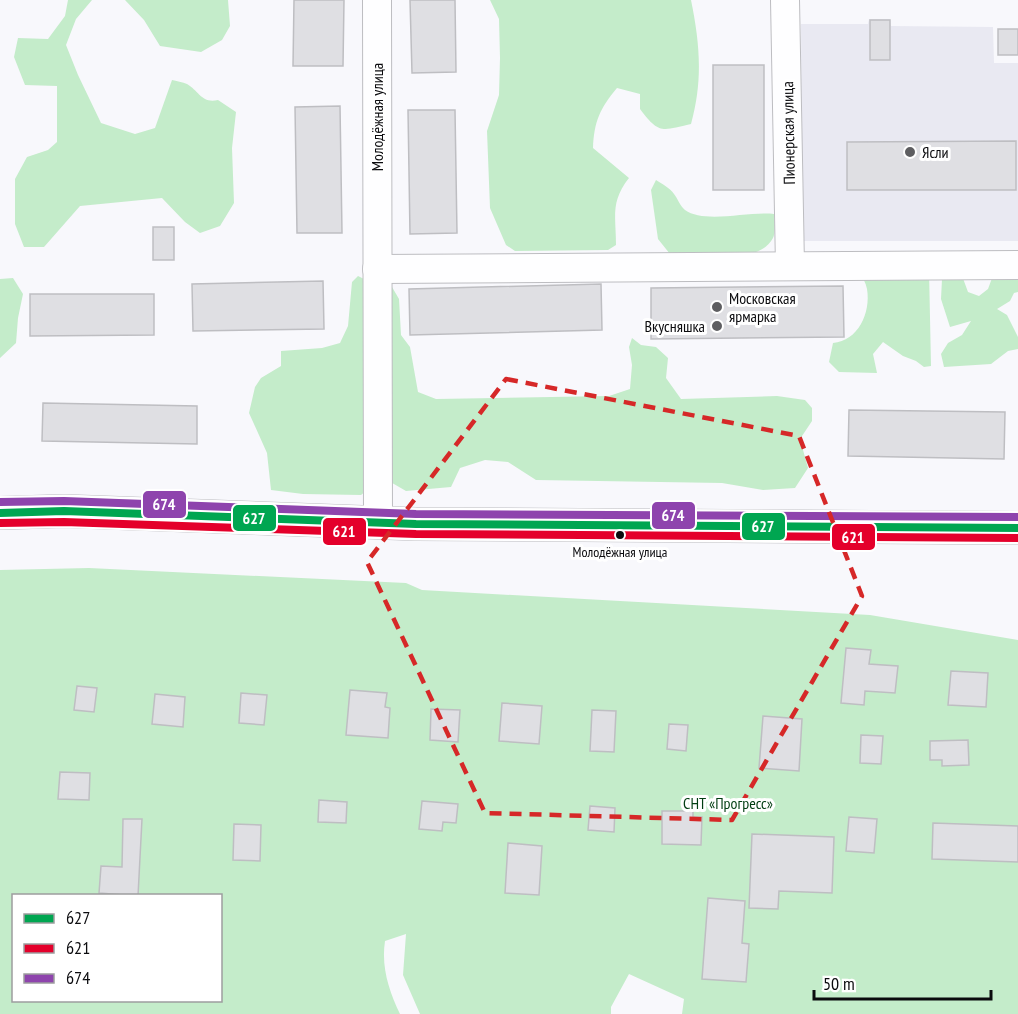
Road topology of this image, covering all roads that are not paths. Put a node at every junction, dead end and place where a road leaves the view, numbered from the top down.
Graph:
1 (377, 0) edge
2 (785, 0) edge
3 (1018, 265) edge
4 (790, 266) junction
5 (377, 269) junction
6 (0, 513) edge
7 (378, 522) junction
8 (1018, 528) edge

1 - 5 street, Молодёжная улица
2 - 4 street, Пионерская улица
3 - 4 street
4 - 5 street
5 - 7 street, Молодёжная улица
6 - 7 main road
7 - 8 main road

